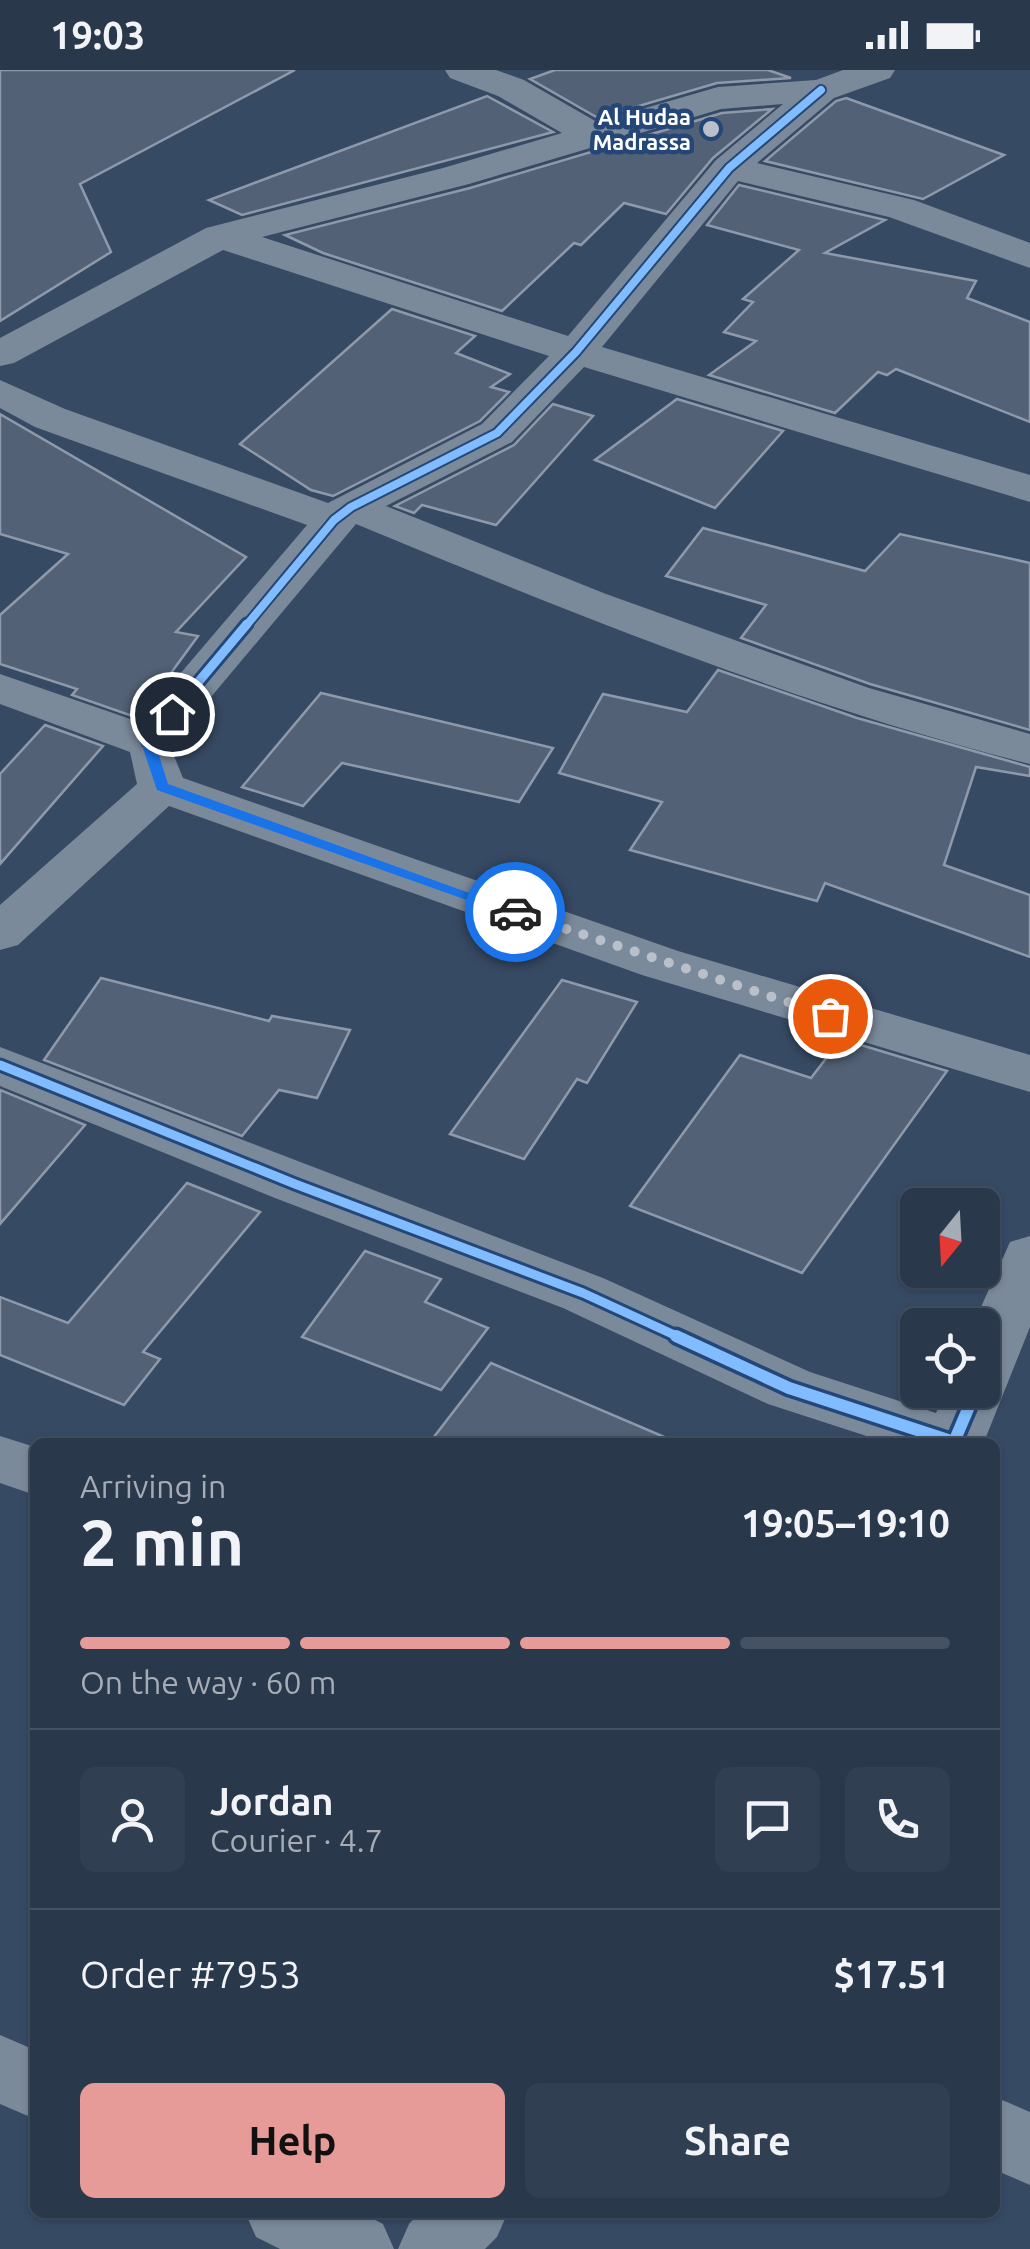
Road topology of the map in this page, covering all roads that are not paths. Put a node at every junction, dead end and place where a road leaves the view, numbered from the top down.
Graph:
1 (463, 70) edge
2 (877, 70) edge
3 (822, 90) junction
4 (594, 136) junction
5 (729, 168) junction
6 (220, 236) junction
7 (1030, 256) edge
8 (576, 352) junction
9 (0, 354) edge
10 (0, 392) edge
11 (1030, 489) edge
12 (343, 514) junction
13 (0, 688) edge
14 (1030, 749) edge
15 (155, 765) junction
16 (0, 932) edge
17 (0, 1065) edge
18 (1030, 1074) edge
19 (1030, 1258) edge
20 (1000, 1330) edge
21 (968, 1408) edge
22 (942, 1438) edge
23 (956, 1438) edge
24 (0, 1458) edge
25 (30, 1469) edge
26 (0, 2068) edge
27 (30, 2083) edge
28 (1000, 2134) edge
29 (1030, 2150) edge
30 (294, 2218) edge
31 (466, 2218) edge
32 (356, 2249) edge
33 (435, 2249) edge

1 - 4 street
2 - 3 street
3 - 4 street
3 - 5 street
4 - 6 street
5 - 7 street
5 - 8 street
6 - 8 street
6 - 9 street
8 - 11 street
8 - 12 street
10 - 12 street
12 - 14 street
12 - 15 street
13 - 15 street
15 - 16 street
15 - 18 street
17 - 22 street
19 - 20 street
21 - 23 street
24 - 25 street
26 - 27 street
28 - 29 street
30 - 32 street
31 - 33 street

